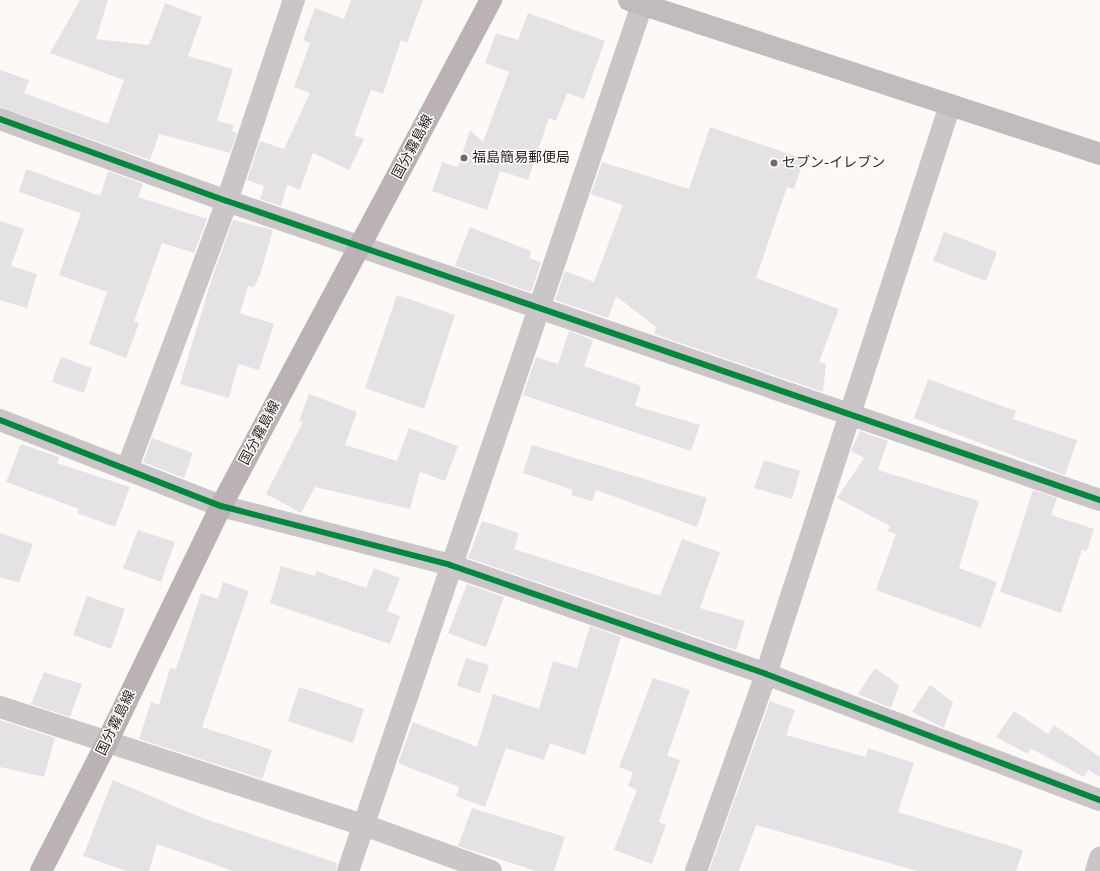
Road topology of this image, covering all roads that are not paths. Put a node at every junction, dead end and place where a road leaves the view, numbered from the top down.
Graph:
1 (294, 0) edge
2 (491, 0) edge
3 (635, 2) edge
4 (950, 105) junction
5 (0, 119) edge
6 (1100, 154) edge
7 (227, 201) junction
8 (360, 247) junction
9 (541, 308) junction
10 (851, 413) junction
11 (0, 420) edge
12 (127, 469) junction
13 (1100, 500) edge
14 (221, 506) junction
15 (450, 565) junction
16 (766, 674) junction
17 (0, 707) edge
18 (107, 742) junction
19 (1100, 800) edge
20 (364, 825) junction
21 (1100, 858) edge
22 (40, 871) edge
23 (348, 871) edge
24 (491, 871) edge
25 (696, 871) edge
26 (1096, 871) edge

1 - 7 street
2 - 8 main road, 国分霧島線
3 - 4 street
3 - 9 street
4 - 6 street
4 - 10 street
5 - 7 street
7 - 8 street
7 - 12 street
8 - 9 street
8 - 14 main road, 国分霧島線
9 - 10 street
9 - 15 street
10 - 13 street
10 - 16 street
11 - 12 street
12 - 14 street
14 - 15 street
14 - 18 main road, 国分霧島線
15 - 16 street
15 - 20 street
16 - 19 street
16 - 25 street
17 - 18 street
18 - 20 street
18 - 22 main road, 国分霧島線
20 - 23 street
20 - 24 street
21 - 26 street

